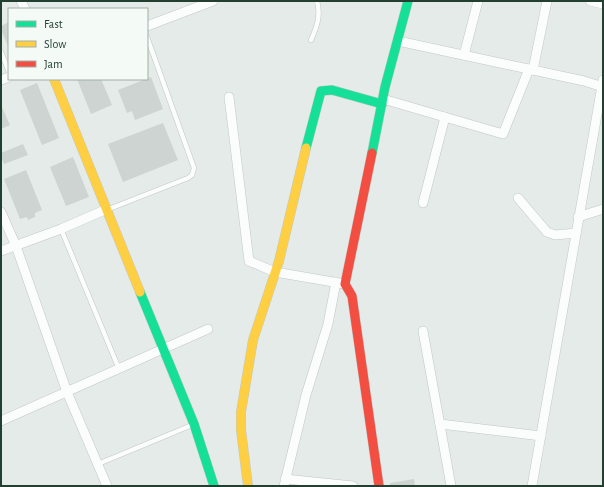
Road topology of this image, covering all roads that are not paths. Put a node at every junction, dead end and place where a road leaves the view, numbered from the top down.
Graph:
1 (213, 1) edge
2 (316, 1) edge
3 (408, 1) edge
4 (478, 1) edge
5 (547, 1) edge
6 (590, 1) edge
7 (603, 4) edge
8 (148, 26) edge
9 (148, 40) edge
10 (312, 40) dead end
11 (398, 41) junction
12 (1, 52) edge
13 (464, 55) junction
14 (8, 70) edge
15 (531, 70) junction
16 (54, 80) edge
17 (602, 84) edge
18 (229, 97) dead end
19 (382, 101) junction
20 (445, 117) junction
21 (518, 198) dead end
22 (423, 203) dead end
23 (107, 210) junction
24 (603, 210) edge
25 (1, 212) edge
26 (578, 218) junction
27 (61, 229) junction
28 (576, 233) junction
29 (16, 246) junction
30 (1, 251) edge
31 (275, 272) junction
32 (341, 283) junction
33 (208, 329) dead end
34 (423, 331) dead end
35 (164, 349) junction
36 (119, 369) junction
37 (67, 392) junction
38 (1, 421) edge
39 (194, 424) junction
40 (440, 424) junction
41 (541, 436) junction
42 (97, 465) junction
43 (284, 483) edge
44 (107, 486) edge
45 (214, 486) edge
46 (248, 486) edge
47 (353, 486) edge
48 (379, 486) edge
49 (451, 486) edge
50 (532, 486) edge

1 - 8 street
2 - 10 lane
3 - 11 street
4 - 13 street
5 - 15 street
6 - 7 street
9 - 23 lane
11 - 13 street
11 - 19 street
12 - 14 lane
13 - 15 street
15 - 17 street
15 - 20 street
16 - 23 street
17 - 26 street
18 - 31 street
19 - 20 street
19 - 31 street
19 - 32 street
20 - 22 street
21 - 28 street
23 - 27 street
23 - 35 street
24 - 26 street
25 - 29 street
26 - 28 street
27 - 29 street
27 - 36 lane
28 - 41 street
29 - 30 street
29 - 37 street
31 - 32 street
31 - 46 street
32 - 43 street
32 - 48 street
33 - 35 street
34 - 40 street
35 - 36 street
35 - 39 street
36 - 37 street
37 - 38 street
37 - 42 street
39 - 42 lane
39 - 45 street
40 - 41 street
40 - 49 street
41 - 50 street
42 - 44 street
43 - 47 street

